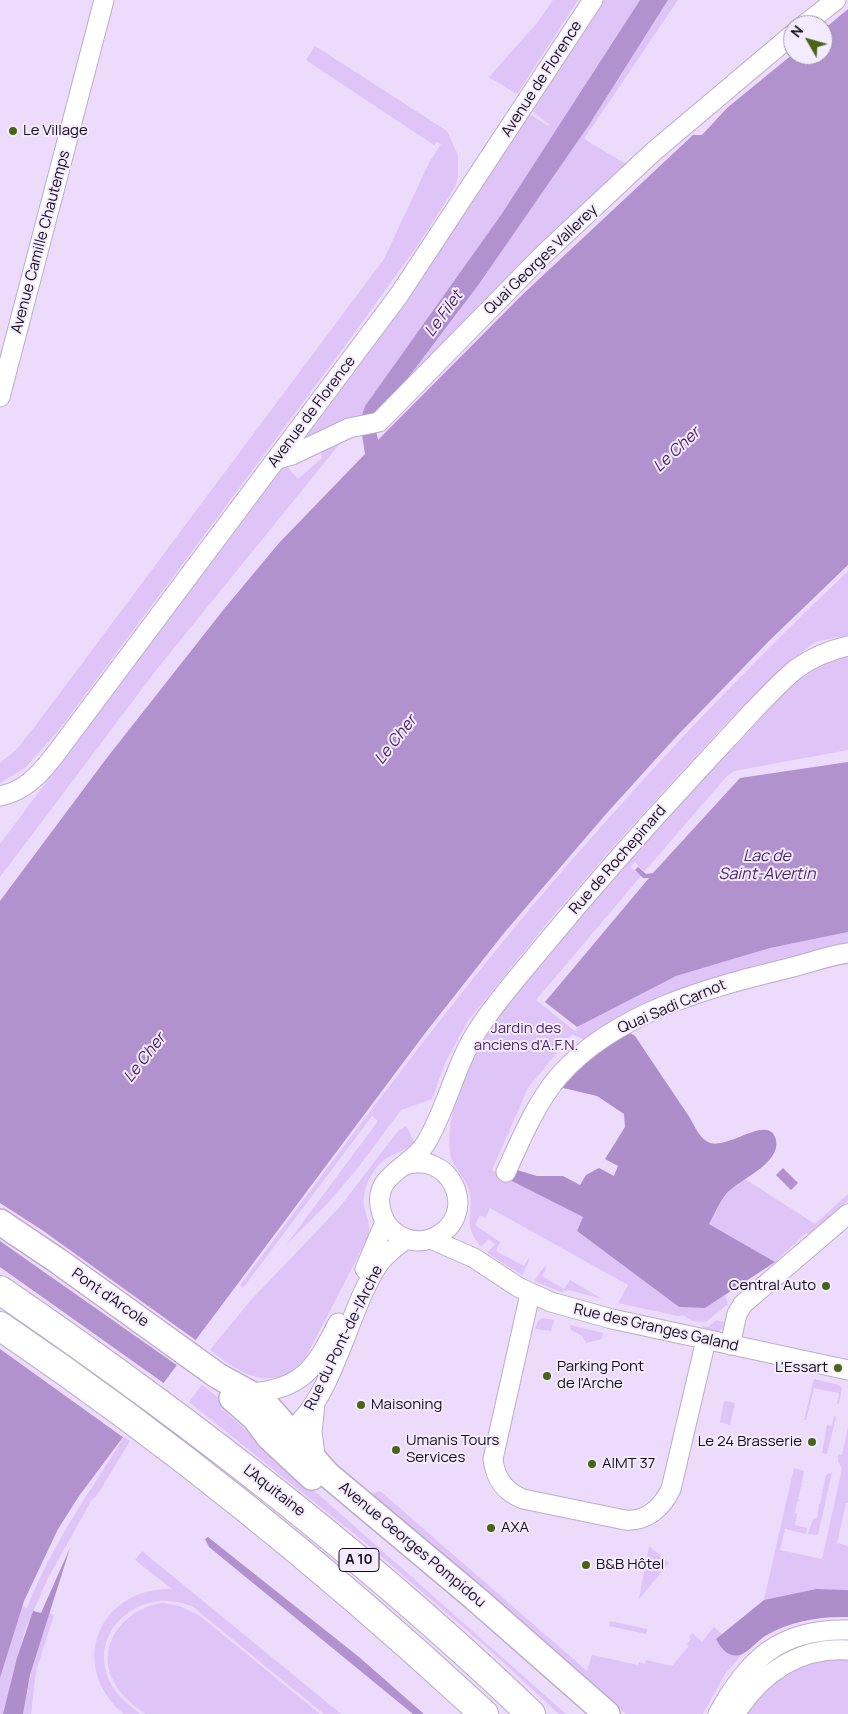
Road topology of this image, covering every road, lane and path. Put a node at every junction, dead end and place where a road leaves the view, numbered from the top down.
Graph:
1 (104, 0) edge
2 (593, 0) edge
3 (836, 0) edge
4 (817, 15) edge
5 (783, 42) edge
6 (0, 397) edge
7 (277, 458) junction
8 (848, 646) edge
9 (0, 796) edge
10 (848, 953) edge
11 (440, 1119) junction
12 (402, 1166) junction
13 (506, 1172) dead end
14 (446, 1174) junction
15 (456, 1214) junction
16 (848, 1214) edge
17 (0, 1222) edge
18 (385, 1222) junction
19 (0, 1233) edge
20 (406, 1239) junction
21 (430, 1239) junction
22 (474, 1258) junction
23 (0, 1290) edge
24 (530, 1294) junction
25 (0, 1326) edge
26 (706, 1340) junction
27 (730, 1345) junction
28 (848, 1370) edge
29 (215, 1380) junction
30 (249, 1393) junction
31 (316, 1400) junction
32 (255, 1418) junction
33 (290, 1431) junction
34 (316, 1462) junction
35 (848, 1630) edge
36 (848, 1650) edge
37 (484, 1714) edge
38 (531, 1714) edge
39 (585, 1714) edge
40 (607, 1714) edge
41 (718, 1714) edge
42 (735, 1714) edge

1 - 6 street, Avenue Camille Chautemps
2 - 7 street, Avenue de Florence
3 - 4 street
5 - 7 street, Quai Georges Vallerey
7 - 9 street, Avenue de Florence
8 - 11 street, Rue de Rochepinard
10 - 13 street, Quai Sadi Carnot
11 - 12 street, Rue de Rochepinard
11 - 14 street, Rue de Rochepinard
12 - 14 street
12 - 18 street, Rue de Rochepinard
14 - 15 street, Rue de Rochepinard
15 - 21 street
15 - 22 street, Rue des Granges Galand
16 - 27 street
17 - 29 main road, Pont d'Arcole
18 - 20 street
18 - 30 street, Rue du Pont-de-l'Arche
19 - 29 main road, Pont d'Arcole
20 - 21 street
20 - 31 street, Rue du Pont-de-l'Arche
21 - 22 street, Rue des Granges Galand
22 - 24 street, Rue des Granges Galand
23 - 38 highway, L'Aquitaine / A 10
24 - 26 street, Rue des Granges Galand
24 - 26 street
25 - 37 highway, L'Aquitaine / A 10
26 - 27 street, Rue des Granges Galand
27 - 28 street, Rue des Granges Galand
29 - 30 main road, Avenue Georges Pompidou
29 - 32 main road, Avenue Georges Pompidou
30 - 33 main road, Avenue Georges Pompidou
31 - 33 street, Rue du Pont-de-l'Arche
31 - 34 street
32 - 33 street
32 - 39 main road, Avenue Georges Pompidou
33 - 34 main road, Avenue Georges Pompidou
34 - 40 main road, Avenue Georges Pompidou
35 - 41 street
36 - 42 street

